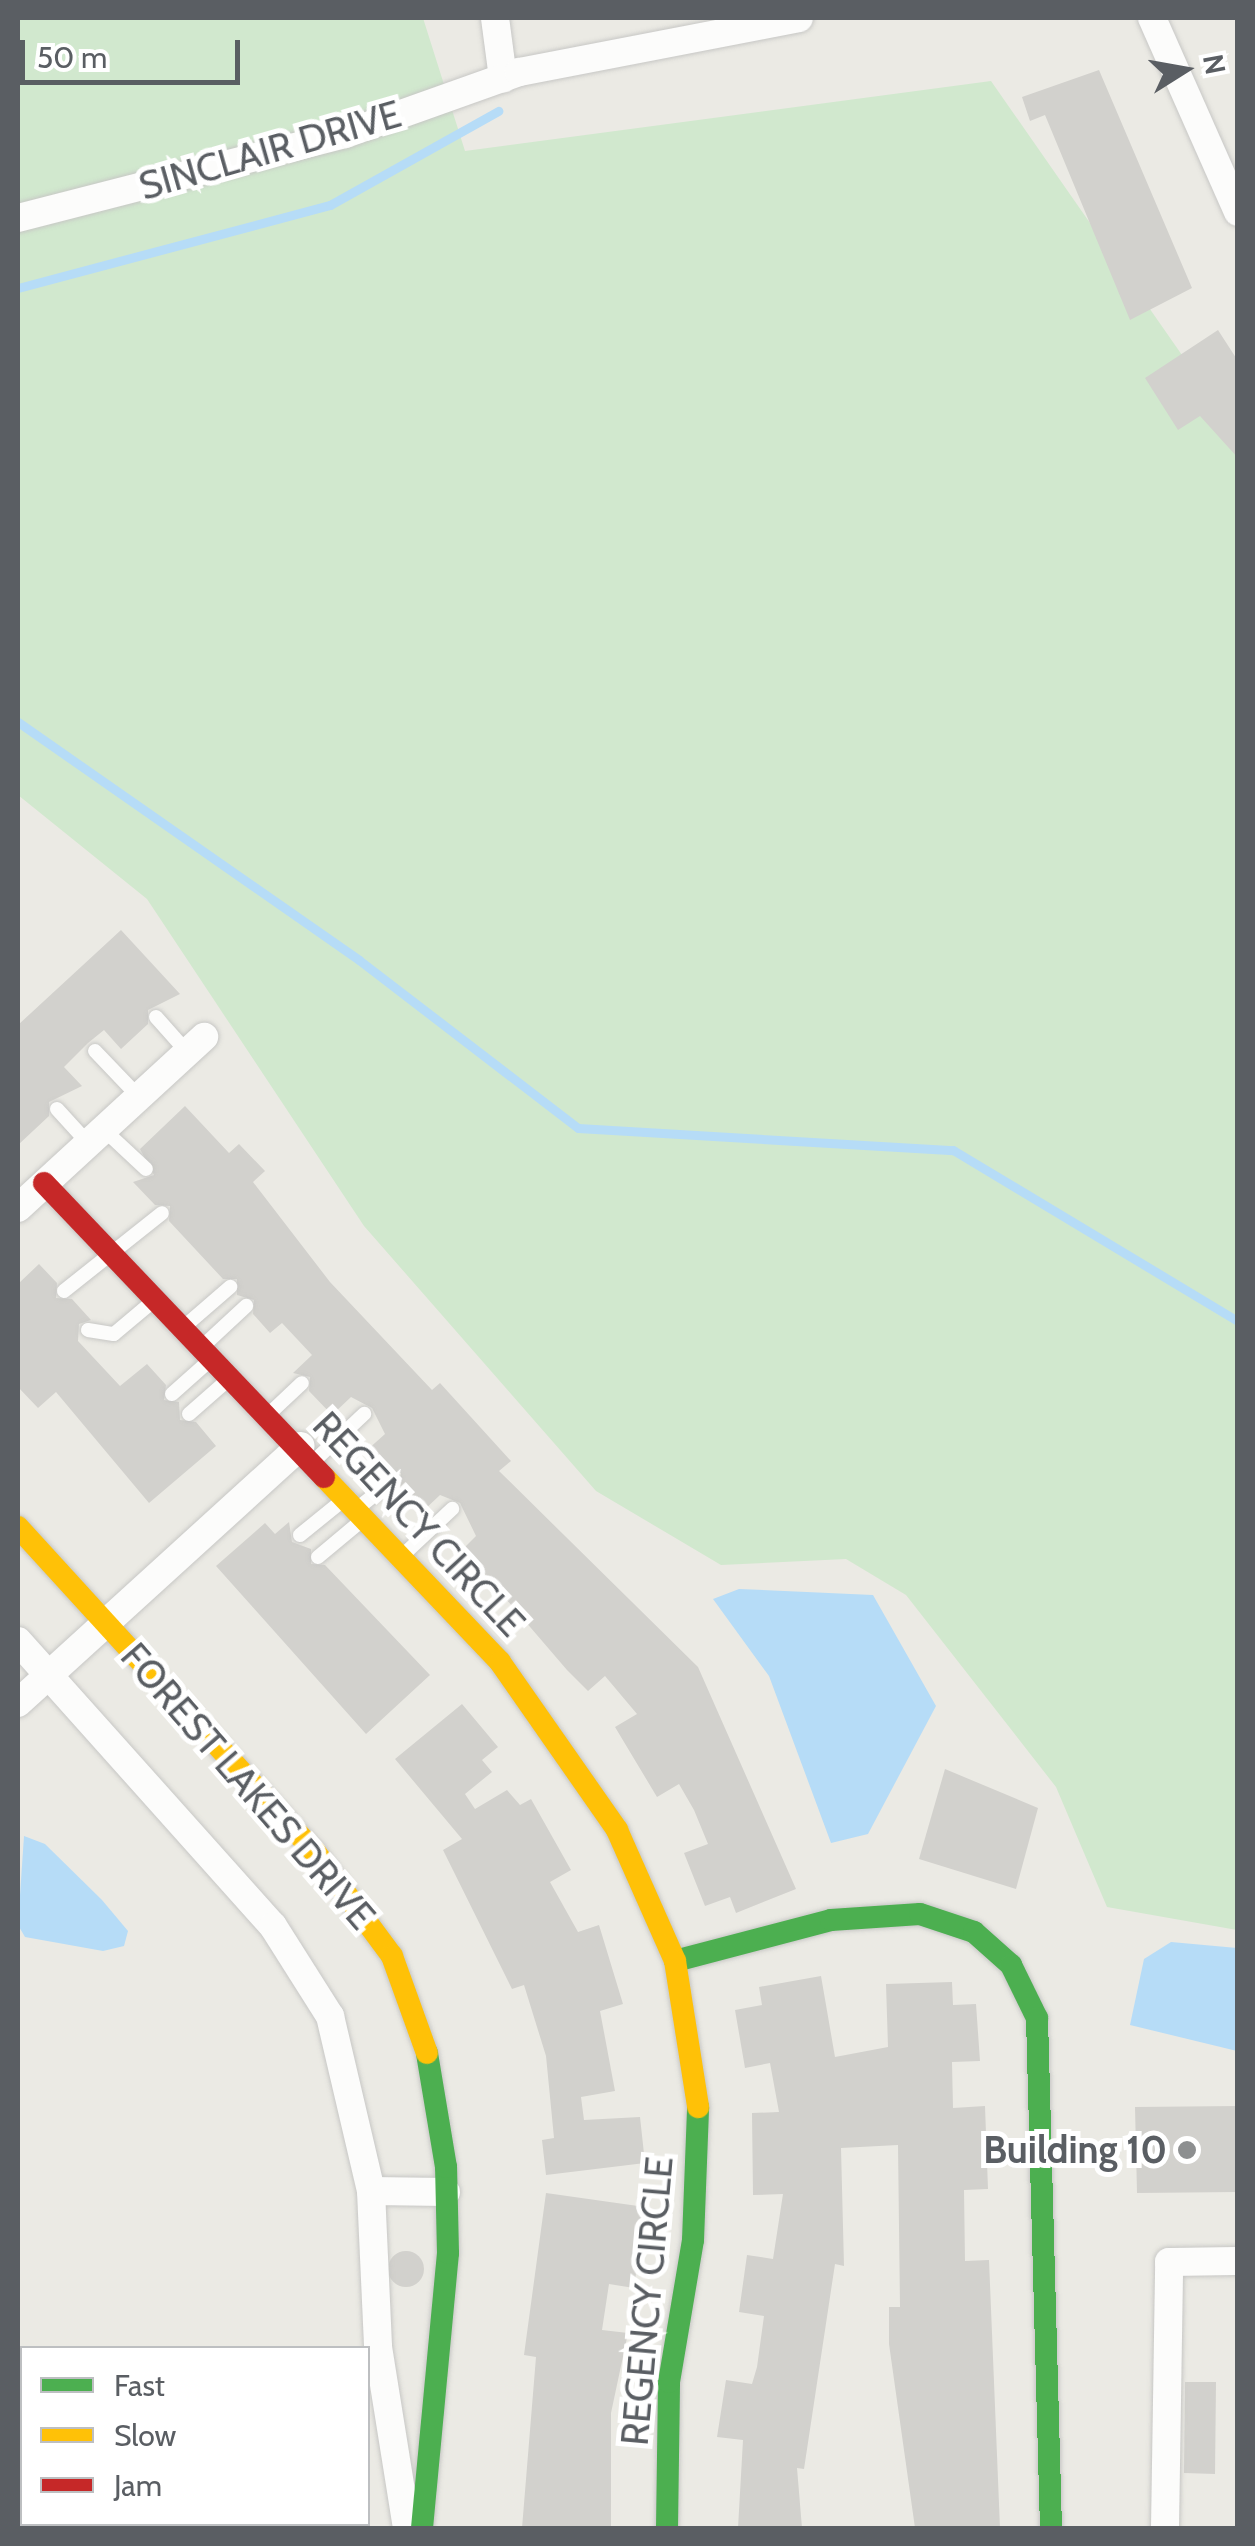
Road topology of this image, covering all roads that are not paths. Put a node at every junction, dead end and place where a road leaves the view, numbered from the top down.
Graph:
1 (495, 18) edge
2 (798, 18) edge
3 (1152, 18) edge
4 (511, 75) junction
5 (1238, 212) edge
6 (18, 218) edge
7 (156, 1017) dead end
8 (196, 1045) joint
9 (96, 1051) dead end
10 (136, 1095) junction
11 (57, 1109) dead end
12 (94, 1135) junction
13 (146, 1169) dead end
14 (25, 1193) edge
15 (162, 1213) dead end
16 (112, 1253) junction
17 (230, 1286) dead end
18 (64, 1290) dead end
19 (156, 1299) junction
20 (246, 1306) dead end
21 (184, 1327) junction
22 (88, 1330) dead end
23 (208, 1352) junction
24 (232, 1376) junction
25 (302, 1383) dead end
26 (172, 1394) dead end
27 (189, 1414) dead end
28 (269, 1414) junction
29 (364, 1414) dead end
30 (307, 1454) junction
31 (393, 1480) dead end
32 (357, 1508) junction
33 (452, 1509) dead end
34 (18, 1527) edge
35 (300, 1536) dead end
36 (402, 1556) junction
37 (318, 1557) dead end
38 (108, 1626) junction
39 (18, 1640) edge
40 (53, 1676) junction
41 (18, 1704) edge
42 (676, 1962) junction
43 (371, 2190) junction
44 (446, 2192) junction
45 (1238, 2261) edge
46 (407, 2528) edge
47 (422, 2528) edge
48 (667, 2528) edge
49 (1051, 2528) edge
50 (1164, 2528) edge

1 - 4 street
2 - 4 street, SINCLAIR DRIVE
3 - 5 street
4 - 6 street, SINCLAIR DRIVE
7 - 8 lane
8 - 10 street
9 - 10 lane
10 - 12 street
11 - 12 lane
12 - 13 lane
12 - 14 street
14 - 16 street, REGENCY CIRCLE
15 - 16 lane
16 - 18 lane
16 - 19 street, REGENCY CIRCLE
17 - 21 lane
19 - 21 street, REGENCY CIRCLE
19 - 22 lane
20 - 23 lane
21 - 23 street, REGENCY CIRCLE
23 - 24 street, REGENCY CIRCLE
23 - 26 lane
24 - 27 lane
24 - 28 street, REGENCY CIRCLE
25 - 28 lane
28 - 30 street, REGENCY CIRCLE
29 - 30 lane
30 - 32 street, REGENCY CIRCLE
30 - 38 street
31 - 32 lane
32 - 35 lane
32 - 36 street, REGENCY CIRCLE
32 - 37 lane
33 - 36 lane
34 - 38 street, FOREST LAKES DRIVE
36 - 42 street, REGENCY CIRCLE
38 - 40 street
38 - 44 street, FOREST LAKES DRIVE
39 - 40 street, FOREST LAKES DRIVE
40 - 41 street
40 - 43 street, FOREST LAKES DRIVE
42 - 48 street, REGENCY CIRCLE
42 - 49 street
43 - 44 street
43 - 46 street, FOREST LAKES DRIVE
44 - 47 street, FOREST LAKES DRIVE
45 - 50 street

